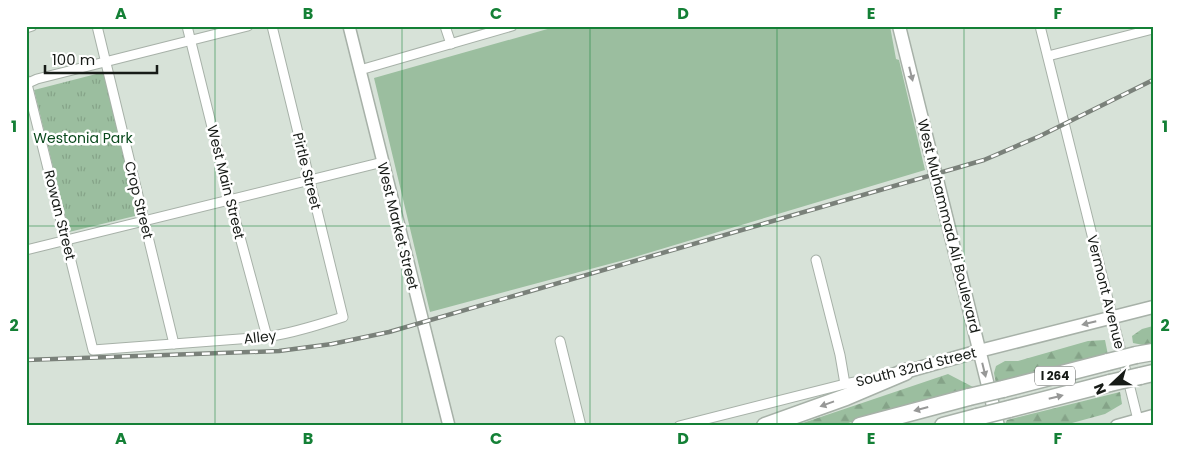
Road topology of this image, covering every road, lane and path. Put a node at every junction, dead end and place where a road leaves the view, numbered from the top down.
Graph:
1 (32, 26) edge
2 (97, 26) edge
3 (187, 26) edge
4 (248, 26) edge
5 (272, 26) edge
6 (348, 26) edge
7 (445, 26) edge
8 (512, 26) edge
9 (899, 26) edge
10 (1040, 26) edge
11 (26, 28) edge
12 (1153, 30) edge
13 (190, 41) junction
14 (451, 44) junction
15 (1048, 56) junction
16 (105, 62) junction
17 (360, 70) junction
18 (27, 82) edge
19 (383, 162) junction
20 (310, 180) junction
21 (230, 200) junction
22 (144, 221) junction
23 (66, 240) junction
24 (26, 250) edge
25 (816, 260) dead end
26 (1153, 307) edge
27 (343, 317) joint
28 (1113, 317) junction
29 (267, 337) junction
30 (560, 342) dead end
31 (174, 344) junction
32 (93, 350) joint
33 (979, 351) junction
34 (1153, 352) edge
35 (905, 372) junction
36 (1146, 374) edge
37 (845, 384) junction
38 (1153, 416) edge
39 (1139, 423) edge
40 (998, 424) edge
41 (449, 426) edge
42 (581, 426) edge
43 (679, 426) edge
44 (766, 426) edge
45 (860, 426) edge
46 (943, 426) edge
47 (1117, 426) edge

1 - 11 street
2 - 16 street, Crop Street
3 - 13 street, West Main Street
4 - 13 street
5 - 20 street, Pirtle Street
6 - 17 street, West Market Street
7 - 14 street
8 - 14 street
9 -> 33 main road, West Muhammad Ali Boulevard
10 - 15 street, Vermont Avenue
12 - 15 street
13 - 16 street
13 - 21 street, West Main Street
14 - 17 street
15 - 28 street, Vermont Avenue
16 - 18 street
16 - 22 street, Crop Street
17 - 19 street, West Market Street
18 - 23 street, Rowan Street
19 - 20 street
19 - 41 street, West Market Street
20 - 21 street
20 - 27 street, Pirtle Street
21 - 22 street
21 - 29 street, West Main Street
22 - 23 street
22 - 31 street, Crop Street
23 - 24 street
23 - 32 street, Rowan Street
25 - 37 street
26 - 28 main road, South 32nd Street
27 - 29 street, Alley
28 -> 33 main road, South 32nd Street
28 - 39 street, Vermont Avenue
29 - 31 street, Alley
30 - 42 street
31 - 32 street, Alley
33 - 35 main road, South 32nd Street
33 -> 40 main road, West Muhammad Ali Boulevard
34 -> 45 highway, I 264, bridge
35 - 37 street, South 32nd Street
35 -> 44 highway
46 -> 36 highway, I 264, bridge
37 - 43 street, South 32nd Street
38 - 39 main road
39 - 47 main road

